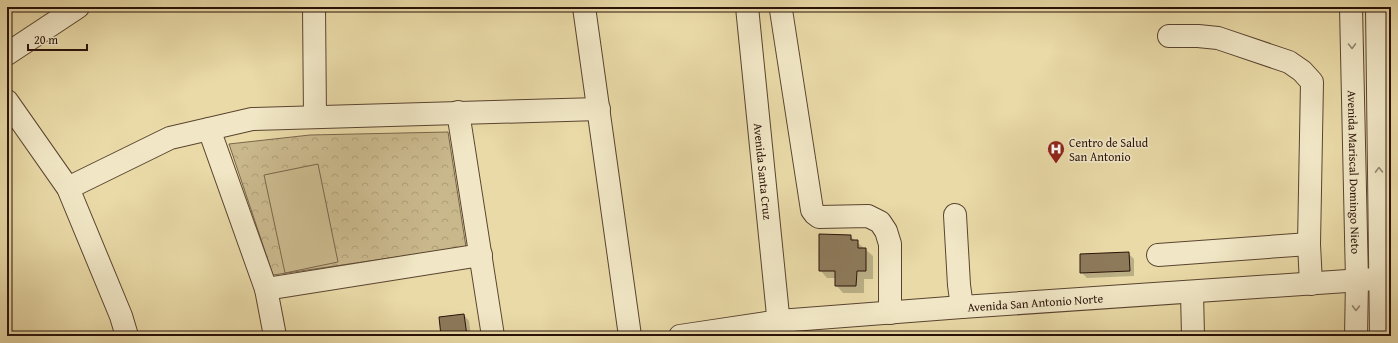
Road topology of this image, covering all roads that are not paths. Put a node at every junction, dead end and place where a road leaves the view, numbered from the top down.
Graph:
1 (78, 7) edge
2 (314, 7) edge
3 (584, 7) edge
4 (747, 7) edge
5 (1351, 7) edge
6 (1376, 7) edge
7 (781, 10) dead end
8 (1169, 36) dead end
9 (7, 54) edge
10 (7, 101) edge
11 (599, 109) junction
12 (458, 112) junction
13 (315, 117) junction
14 (209, 129) junction
15 (68, 188) junction
16 (955, 215) dead end
17 (1309, 244) junction
18 (480, 255) junction
19 (1158, 255) dead end
20 (1386, 278) edge
21 (1357, 281) junction
22 (1311, 284) junction
23 (266, 289) junction
24 (1192, 292) junction
25 (962, 307) junction
26 (890, 313) junction
27 (780, 329) edge
28 (127, 336) edge
29 (275, 336) edge
30 (493, 336) edge
31 (630, 336) edge
32 (680, 336) edge
33 (1193, 336) edge
34 (1356, 336) edge
35 (1381, 336) edge

1 - 9 street
2 - 13 street
3 - 11 street
4 - 27 street, Avenida Santa Cruz
5 -> 21 street, Avenida Mariscal Domingo Nieto
20 -> 6 street, Avenida Mariscal Domingo Nieto
7 - 26 street
8 - 17 street
10 - 15 street
11 - 12 street
11 - 31 street
12 - 13 street
12 - 18 street
13 - 14 street
14 - 15 street
14 - 23 street
15 - 28 street
16 - 25 street
17 - 19 street
17 - 22 street
18 - 23 street
18 - 30 street
20 - 21 street, Avenida San Antonio Norte
20 - 35 street, Avenida Mariscal Domingo Nieto
21 - 22 street, Avenida San Antonio Norte
21 -> 34 street, Avenida Mariscal Domingo Nieto
22 - 24 street, Avenida San Antonio Norte
23 - 29 street
24 - 25 street, Avenida San Antonio Norte
24 - 33 street
25 - 26 street, Avenida San Antonio Norte
26 - 27 street, Avenida San Antonio Norte
27 - 32 street, Avenida San Antonio Norte

